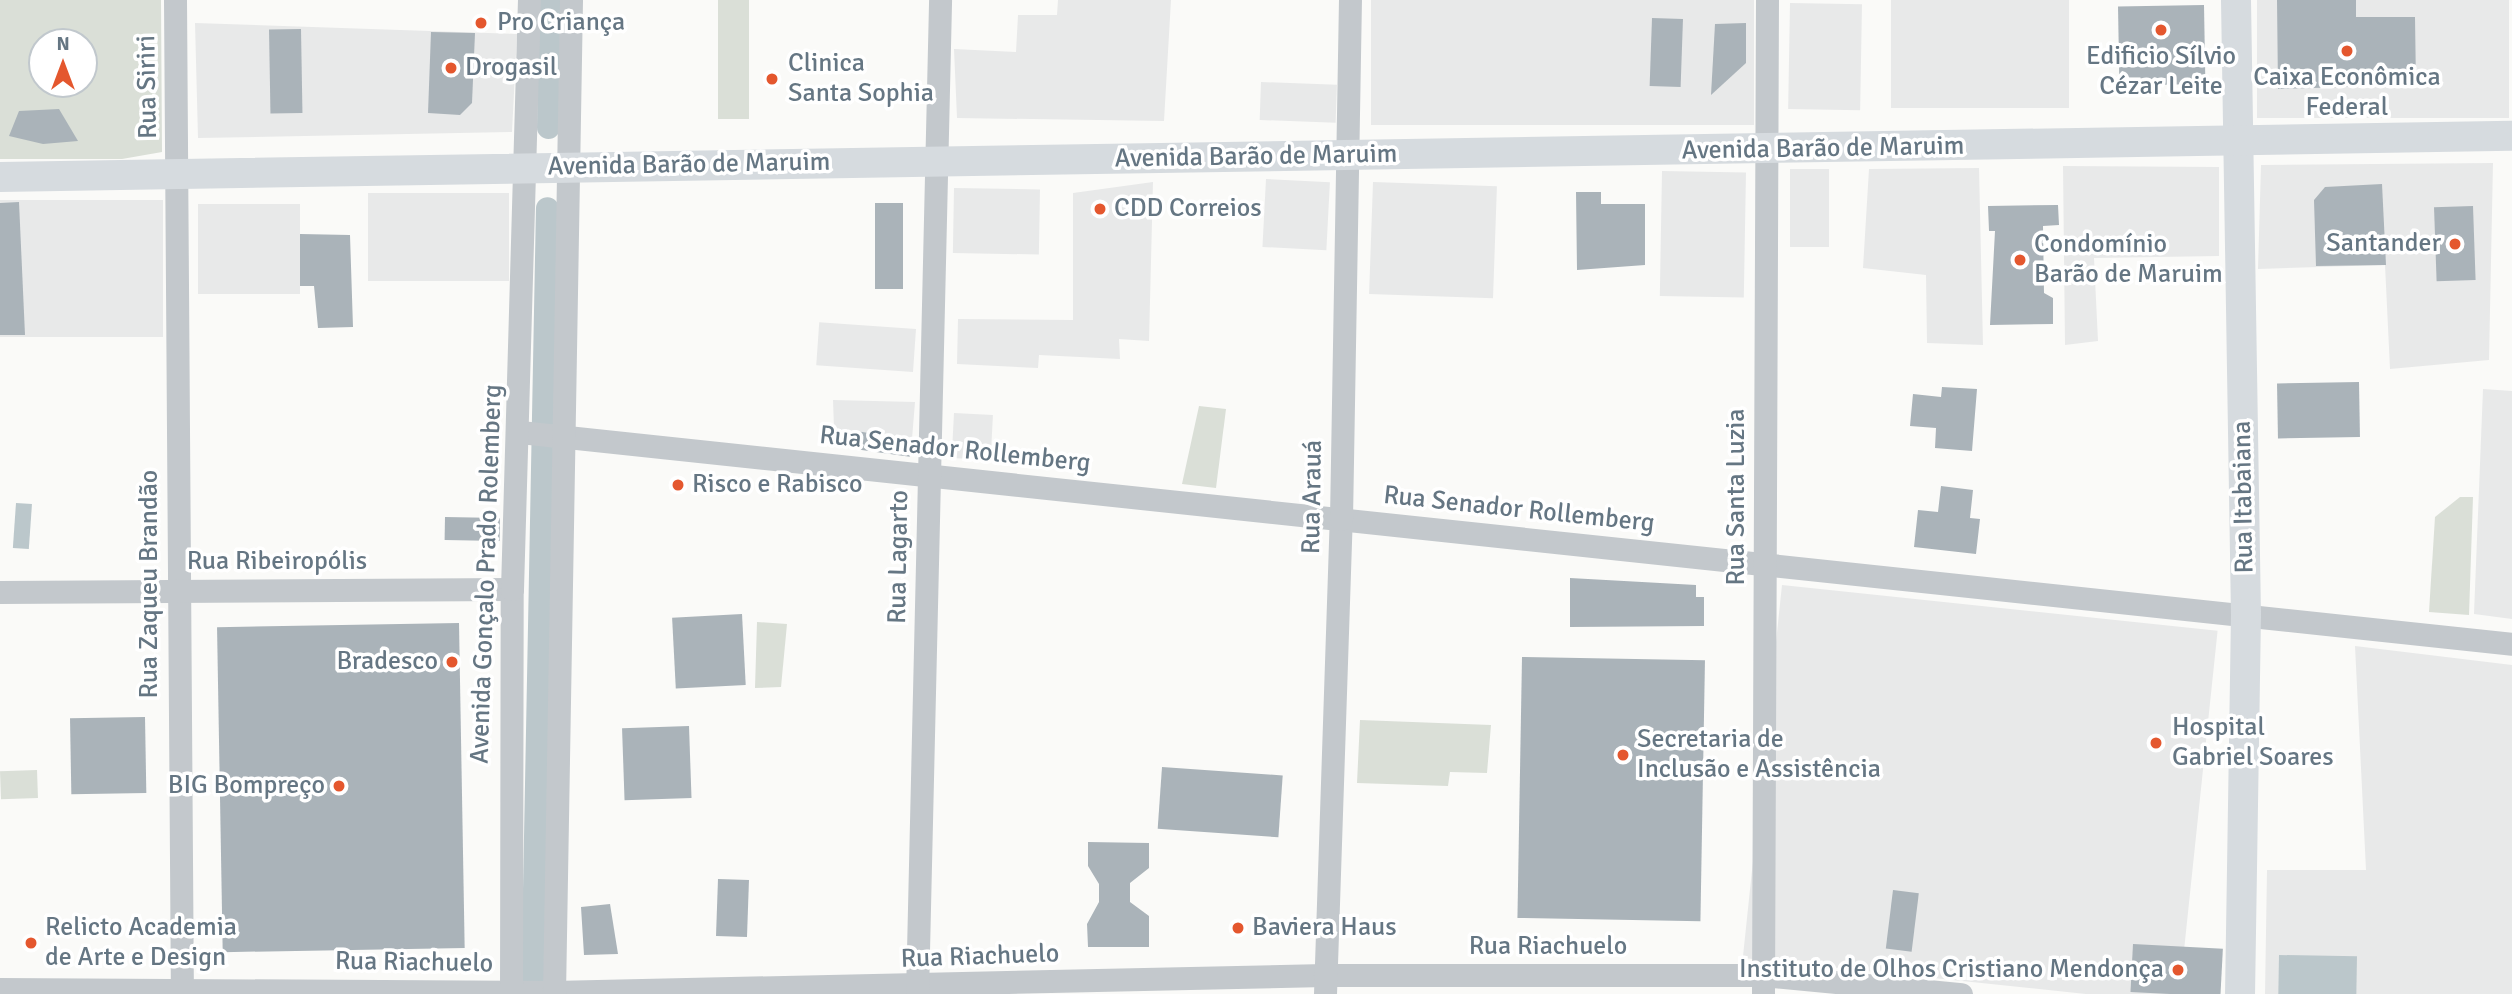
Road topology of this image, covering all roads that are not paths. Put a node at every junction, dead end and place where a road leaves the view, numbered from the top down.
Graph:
1 (175, 0) edge
2 (528, 0) edge
3 (571, 0) edge
4 (940, 0) edge
5 (1350, 0) edge
6 (1767, 0) edge
7 (2236, 0) edge
8 (2512, 136) edge
9 (2239, 142) junction
10 (1765, 150) junction
11 (1345, 157) junction
12 (565, 161) junction
13 (936, 161) junction
14 (522, 162) junction
15 (178, 173) junction
16 (0, 177) edge
17 (541, 432) junction
18 (929, 476) junction
19 (1341, 519) junction
20 (1765, 565) junction
21 (512, 589) junction
22 (177, 591) junction
23 (0, 592) edge
24 (2246, 614) junction
25 (2512, 644) edge
26 (1763, 984) edge
27 (1325, 985) edge
28 (0, 989) edge
29 (182, 991) edge
30 (918, 991) edge
31 (532, 993) edge
32 (1961, 994) edge
33 (2240, 994) edge

1 - 15 street, Rua Siriri
2 - 14 street, Avenida Gonçalo Prado Rolemberg
3 - 12 street, Avenida Gonçalo Prado Rolemberg
4 - 13 street, Rua Lagarto
5 - 11 street, Rua Arauá
6 - 10 street, Rua Santa Luzia
7 - 9 main road, Rua Itabaiana
8 - 9 main road, Avenida Barão de Maruim
9 - 10 main road, Avenida Barão de Maruim
9 - 24 main road, Rua Itabaiana
10 - 11 main road, Avenida Barão de Maruim
10 - 20 street, Rua Santa Luzia
11 - 13 main road, Avenida Barão de Maruim
11 - 19 street, Rua Arauá
12 - 13 main road, Avenida Barão de Maruim
12 - 14 main road, Avenida Barão de Maruim
12 - 17 street, Avenida Gonçalo Prado Rolemberg
13 - 18 street, Rua Lagarto
14 - 15 main road, Avenida Barão de Maruim
14 - 17 street, Avenida Gonçalo Prado Rolemberg
15 - 16 main road, Avenida Barão de Maruim
15 - 22 street, Rua Zaqueu Brandão
17 - 18 street, Rua Senador Rollemberg
17 - 21 street, Avenida Gonçalo Prado Rolemberg
17 - 31 street, Avenida Gonçalo Prado Rolemberg
18 - 19 street, Rua Senador Rollemberg
18 - 30 street, Rua Lagarto
19 - 20 street, Rua Senador Rollemberg
19 - 27 street, Rua Arauá
20 - 24 street, Rua Senador Rollemberg
20 - 26 street, Rua Santa Luzia
21 - 22 street, Rua Ribeiropólis
21 - 31 street, Avenida Gonçalo Prado Rolemberg
22 - 23 street, Rua Ribeiropólis
22 - 29 street, Rua Zaqueu Brandão
24 - 25 street, Rua Senador Rollemberg
24 - 33 main road, Rua Itabaiana
26 - 27 street, Rua Riachuelo
26 - 32 street, Rua Riachuelo
27 - 30 street, Rua Riachuelo
28 - 29 street, Rua Riachuelo
29 - 31 street, Rua Riachuelo
30 - 31 street, Rua Riachuelo

